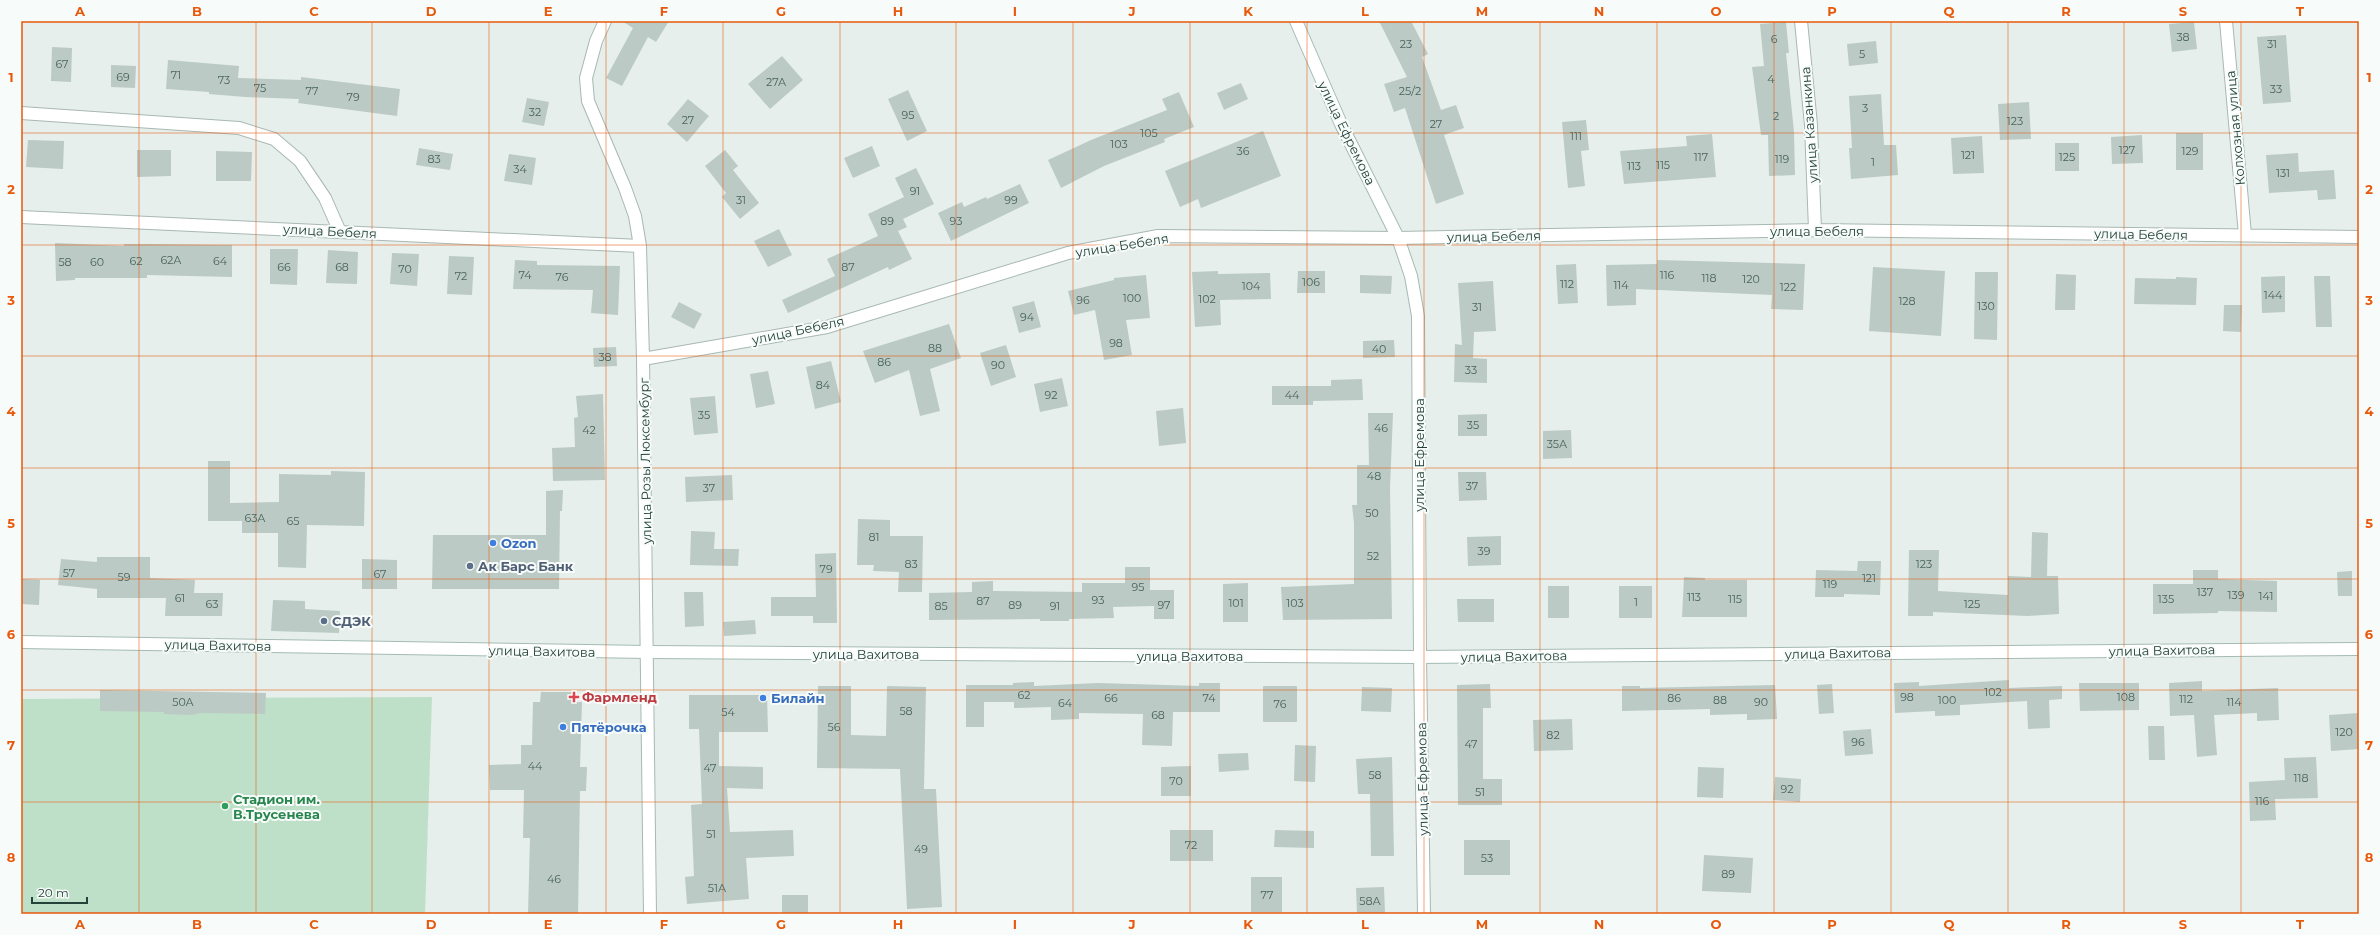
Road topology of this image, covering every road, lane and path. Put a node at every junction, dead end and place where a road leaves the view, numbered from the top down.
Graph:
1 (605, 21) edge
2 (1296, 21) edge
3 (1801, 21) edge
4 (2226, 21) edge
5 (21, 113) edge
6 (21, 217) edge
7 (1815, 230) junction
8 (340, 232) junction
9 (2245, 235) junction
10 (2359, 237) edge
11 (1398, 238) junction
12 (640, 246) junction
13 (643, 359) junction
14 (21, 642) edge
15 (2359, 648) edge
16 (648, 652) junction
17 (1420, 657) junction
18 (650, 914) edge
19 (1424, 914) edge

1 - 12 street, улица Розы Люксембург
2 - 11 street, улица Ефремова
3 - 7 street, улица Казанкина
4 - 9 street, Колхозная улица
5 - 8 street
6 - 8 street, улица Бебеля
7 - 9 street, улица Бебеля
7 - 11 street, улица Бебеля
8 - 12 street, улица Бебеля
9 - 10 street, улица Бебеля
11 - 13 street, улица Бебеля
11 - 17 street, улица Ефремова
12 - 13 street, улица Розы Люксембург
13 - 16 street, улица Розы Люксембург
14 - 16 street, улица Вахитова
15 - 17 street, улица Вахитова
16 - 17 street, улица Вахитова
16 - 18 street, улица Розы Люксембург
17 - 19 street, улица Ефремова

